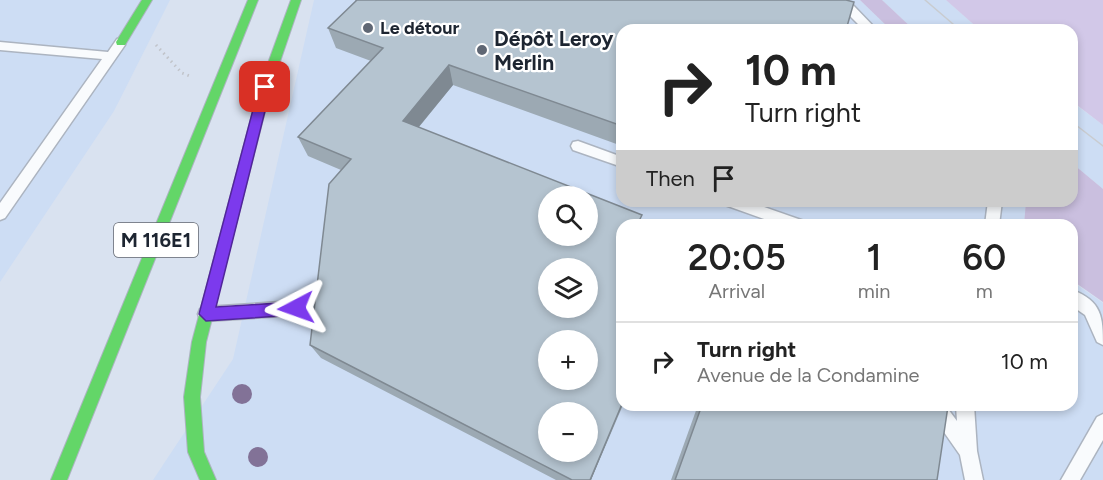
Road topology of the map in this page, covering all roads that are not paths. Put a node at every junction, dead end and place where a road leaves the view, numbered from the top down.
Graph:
1 (147, 0) edge
2 (253, 0) edge
3 (296, 0) edge
4 (805, 0) edge
5 (841, 0) edge
6 (854, 13) junction
7 (865, 24) edge
8 (121, 42) joint
9 (0, 46) edge
10 (111, 56) junction
11 (578, 146) dead end
12 (616, 160) edge
13 (747, 207) edge
14 (0, 214) edge
15 (782, 219) edge
16 (1078, 301) edge
17 (296, 308) dead end
18 (206, 314) junction
19 (1103, 337) edge
20 (938, 411) edge
21 (965, 411) edge
22 (1103, 423) edge
23 (968, 451) junction
24 (59, 480) edge
25 (208, 480) edge
26 (974, 480) edge
27 (1070, 480) edge

1 - 8 street
2 - 24 street, M 116E1
3 - 18 street
4 - 6 lane
5 - 6 lane
6 - 7 lane
8 - 10 lane
9 - 10 lane
10 - 14 lane
11 - 12 lane
13 - 15 lane
16 - 19 lane
17 - 18 lane
18 - 25 street
20 - 23 lane
21 - 23 lane
22 - 27 lane
23 - 26 lane

